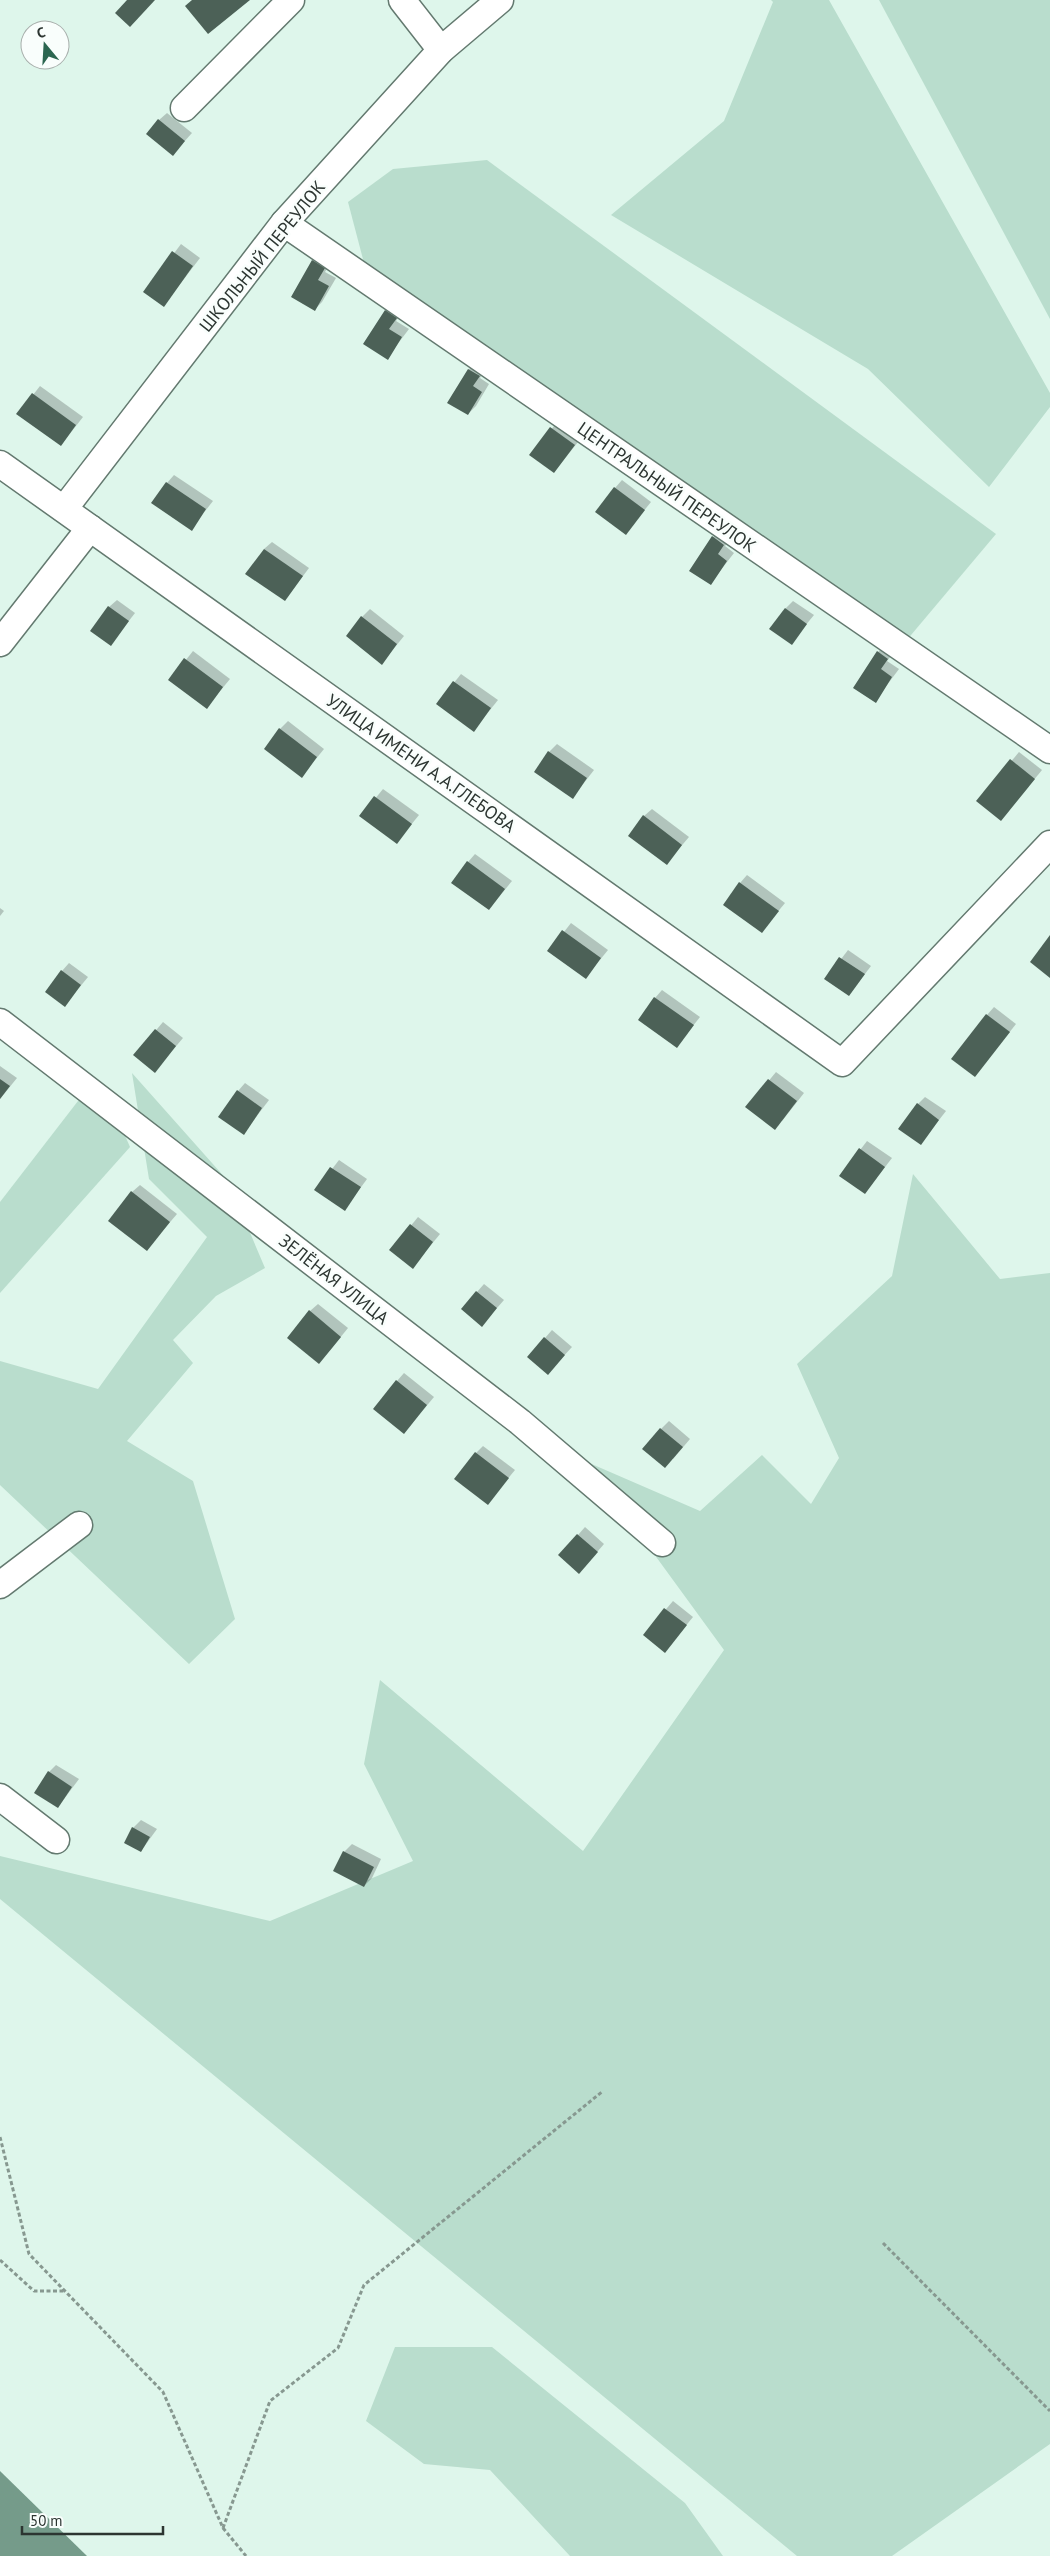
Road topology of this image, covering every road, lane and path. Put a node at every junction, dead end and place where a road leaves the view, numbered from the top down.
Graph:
1 (291, 0) edge
2 (402, 0) edge
3 (500, 0) edge
4 (441, 50) junction
5 (184, 108) dead end
6 (284, 223) junction
7 (0, 464) edge
8 (64, 509) junction
9 (90, 528) junction
10 (0, 643) edge
11 (1050, 750) edge
12 (1050, 844) edge
13 (0, 1022) edge
14 (79, 1525) dead end
15 (662, 1544) dead end
16 (0, 1584) edge
17 (0, 1796) edge
18 (56, 1840) dead end
19 (603, 2091) dead end
20 (0, 2137) edge
21 (883, 2244) dead end
22 (0, 2260) edge
23 (65, 2291) junction
24 (1050, 2411) edge
25 (223, 2528) junction
26 (246, 2556) edge

1 - 5 street
2 - 4 street
3 - 4 street, ШКОЛЬНЫЙ ПЕРЕУЛОК
4 - 6 street, ШКОЛЬНЫЙ ПЕРЕУЛОК
6 - 8 street, ШКОЛЬНЫЙ ПЕРЕУЛОК
6 - 11 street, ЦЕНТРАЛЬНЫЙ ПЕРЕУЛОК
7 - 8 street, УЛИЦА ИМЕНИ А.А.ГЛЕБОВА
8 - 9 street, УЛИЦА ИМЕНИ А.А.ГЛЕБОВА
9 - 10 street
9 - 12 street, УЛИЦА ИМЕНИ А.А.ГЛЕБОВА
13 - 15 street, ЗЕЛЁНАЯ УЛИЦА
14 - 16 street
17 - 18 street
19 - 25 path
20 - 23 path
21 - 24 path
22 - 23 path
23 - 25 path
25 - 26 path

